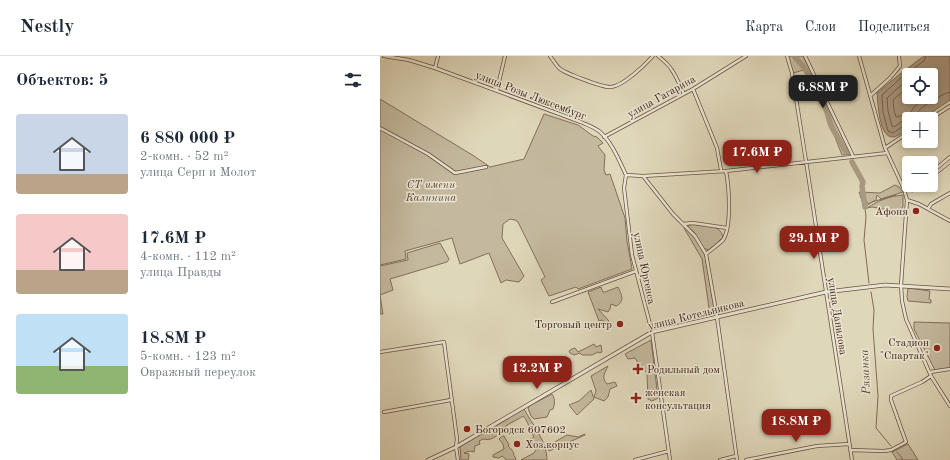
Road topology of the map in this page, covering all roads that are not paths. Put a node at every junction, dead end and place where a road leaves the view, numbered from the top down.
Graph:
1 (384, 56) edge
2 (409, 56) edge
3 (438, 56) edge
4 (506, 56) edge
5 (550, 56) edge
6 (652, 56) edge
7 (658, 56) edge
8 (746, 56) edge
9 (787, 56) edge
10 (805, 56) edge
11 (859, 56) edge
12 (899, 56) edge
13 (409, 60) junction
14 (434, 68) junction
15 (694, 89) junction
16 (498, 90) junction
17 (684, 94) junction
18 (870, 96) junction
19 (950, 106) edge
20 (938, 114) edge
21 (380, 128) edge
22 (604, 137) junction
23 (902, 137) edge
24 (885, 148) junction
25 (887, 153) junction
26 (853, 156) junction
27 (950, 157) edge
28 (806, 161) junction
29 (486, 167) dead end
30 (938, 167) edge
31 (721, 170) junction
32 (726, 171) junction
33 (626, 175) junction
34 (643, 176) junction
35 (902, 185) edge
36 (905, 192) edge
37 (950, 193) edge
38 (907, 200) junction
39 (928, 210) junction
40 (950, 221) edge
41 (683, 224) junction
42 (727, 228) junction
43 (706, 254) junction
44 (636, 271) junction
45 (901, 285) junction
46 (950, 289) edge
47 (826, 292) junction
48 (552, 302) dead end
49 (717, 317) junction
50 (652, 332) junction
51 (380, 352) edge
52 (950, 369) edge
53 (930, 372) junction
54 (931, 376) junction
55 (452, 400) junction
56 (950, 406) edge
57 (384, 412) dead end
58 (849, 444) junction
59 (456, 446) junction
60 (850, 450) junction
61 (669, 451) junction
62 (737, 458) edge
63 (428, 460) edge
64 (458, 460) edge
65 (635, 460) edge
66 (670, 460) edge
67 (720, 460) edge
68 (746, 460) edge
69 (852, 460) edge

1 - 13 street, улица Розы Люксембург
2 - 13 street
3 - 14 street
4 - 16 street
5 - 6 street
7 - 17 street
8 - 15 street, улица Гагарина
9 - 28 street, улица Данилова
10 - 26 street
11 - 18 street
12 - 18 street
13 - 14 street, улица Розы Люксембург
14 - 16 street, улица Розы Люксембург
15 - 17 street, улица Гагарина
15 - 31 street
16 - 22 street, улица Розы Люксембург
17 - 22 street, улица Гагарина
18 - 24 street
19 - 20 street
21 - 29 street
22 - 33 street, улица Розы Люксембург
23 - 24 street
24 - 25 street
25 - 26 street
25 - 35 street
26 - 28 street
27 - 30 street
28 - 32 street
28 - 47 street, улица Данилова
31 - 32 street
31 - 34 street
32 - 42 street
33 - 34 street
33 - 44 street, улица Юргенса
34 - 41 street
36 - 38 street
37 - 39 street
38 - 39 street
38 - 45 street
39 - 40 street
41 - 42 street
41 - 43 street
42 - 43 street
43 - 49 street
44 - 48 street
44 - 50 street, улица Юргенса
45 - 46 street, улица Котельникова
45 - 47 street, улица Котельникова
45 - 53 street
47 - 49 street, улица Котельникова
47 - 58 street, улица Данилова
49 - 50 street, улица Котельникова
49 - 62 street
50 - 59 street, улица Котельникова
50 - 61 street, улица Юргенса
51 - 55 street
52 - 53 street
53 - 54 street
54 - 56 street
54 - 60 street
55 - 57 street
55 - 59 street
58 - 60 street, улица Данилова
58 - 68 street
59 - 63 street, улица Котельникова
59 - 64 street
60 - 69 street, улица Данилова
61 - 65 street
61 - 66 street, улица Юргенса
62 - 67 street

